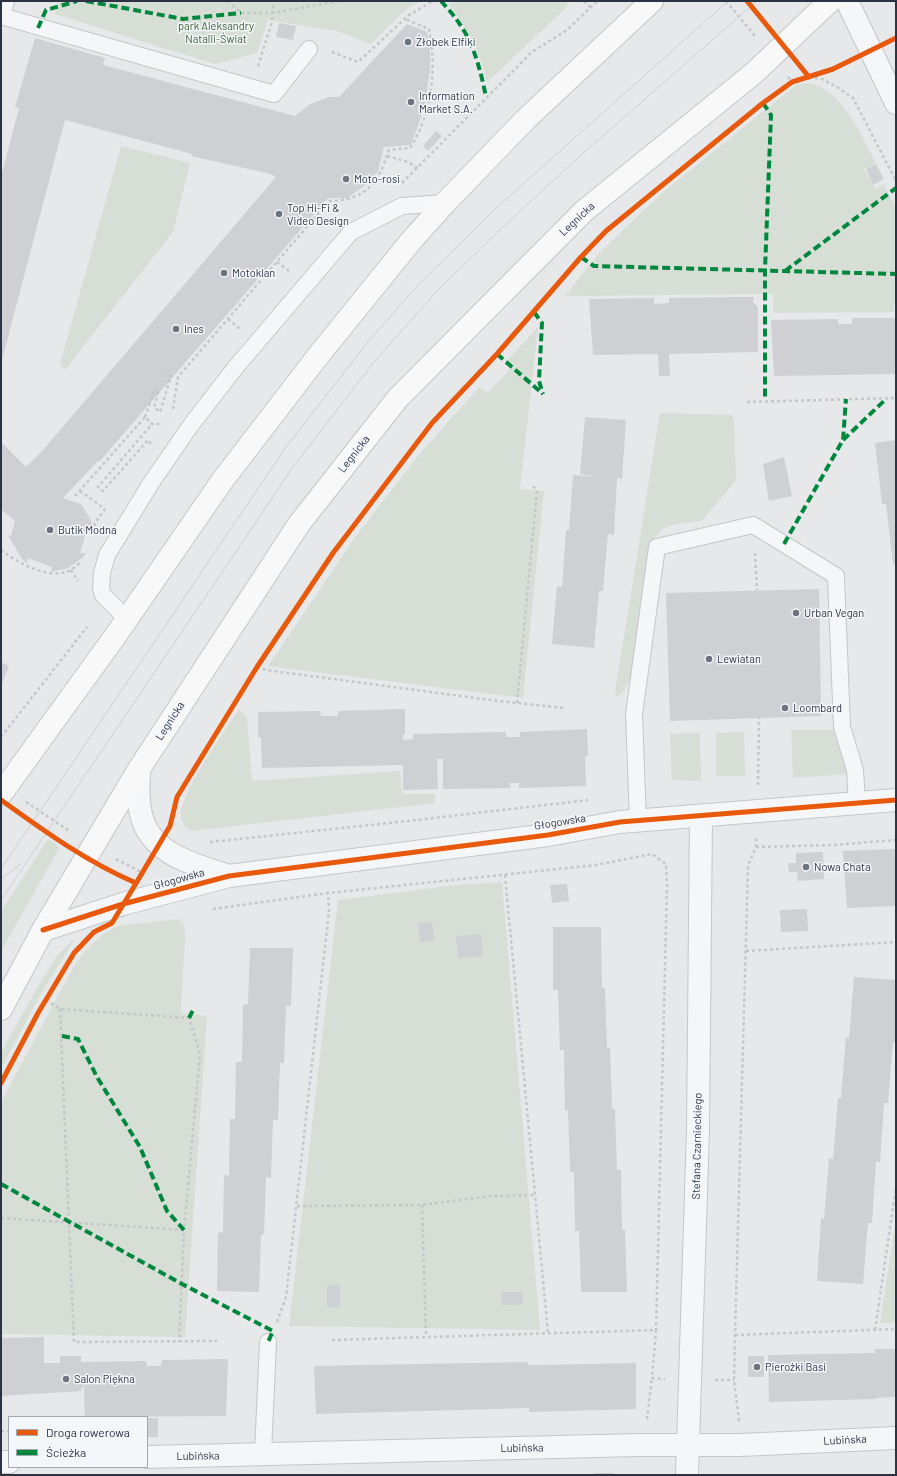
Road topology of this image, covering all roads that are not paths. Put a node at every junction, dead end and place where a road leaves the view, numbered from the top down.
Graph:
1 (3, 1) edge
2 (652, 1) edge
3 (830, 1) edge
4 (847, 1) edge
5 (1, 7) edge
6 (1, 16) edge
7 (309, 49) road end
8 (896, 103) edge
9 (445, 203) junction
10 (126, 618) junction
11 (139, 768) junction
12 (1, 794) edge
13 (896, 800) edge
14 (857, 803) junction
15 (701, 817) junction
16 (638, 820) junction
17 (229, 876) junction
18 (43, 930) junction
19 (1, 1009) edge
20 (268, 1342) dead end
21 (896, 1438) edge
22 (687, 1444) junction
23 (263, 1454) junction
24 (148, 1457) edge
25 (686, 1475) edge

1 - 5 street
2 - 9 main road
3 - 11 main road, Legnicka
4 - 8 street
6 - 7 lane
9 - 10 main road
9 - 10 lane
10 - 12 main road
11 - 17 street, Głogowska
11 - 18 main road, Legnicka
13 - 14 street, Głogowska
14 - 15 street, Głogowska
14 - 16 lane
15 - 16 street, Głogowska
15 - 22 street, Stefana Czarnieckiego
16 - 17 street, Głogowska
17 - 18 street, Głogowska
18 - 19 main road, Legnicka
20 - 23 lane
21 - 22 street, Lubińska
22 - 23 street, Lubińska
22 - 25 street, Stefana Czarnieckiego
23 - 24 street, Lubińska

